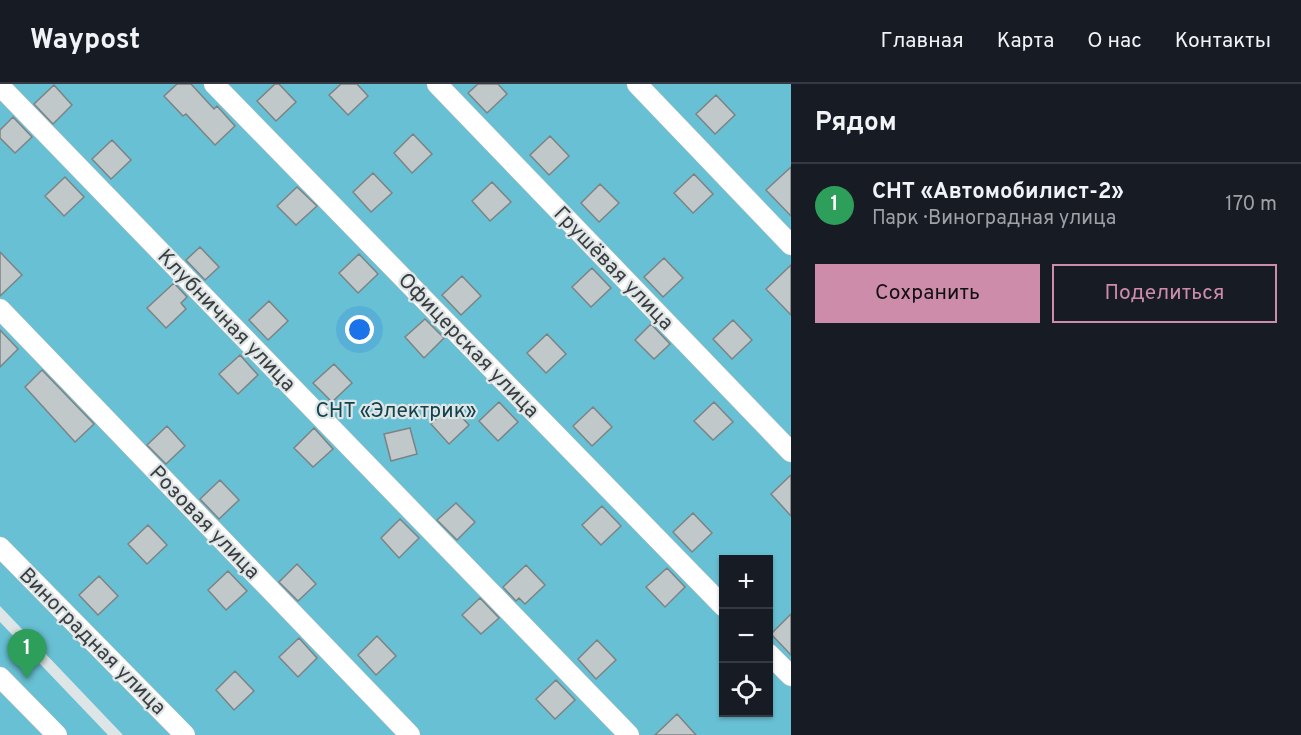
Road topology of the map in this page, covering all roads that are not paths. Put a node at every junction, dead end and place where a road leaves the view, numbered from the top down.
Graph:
1 (214, 84) edge
2 (437, 84) edge
3 (637, 84) edge
4 (0, 86) edge
5 (791, 245) edge
6 (0, 309) edge
7 (791, 452) edge
8 (0, 547) edge
9 (719, 603) edge
10 (773, 658) edge
11 (791, 676) edge
12 (0, 677) edge
13 (57, 735) edge
14 (185, 735) edge
15 (410, 735) edge
16 (629, 735) edge

1 - 9 street, Офицерская улица
2 - 7 street, Грушёвая улица
3 - 5 street
4 - 16 street, Клубничная улица
6 - 15 street, Розовая улица
8 - 14 street, Виноградная улица
10 - 11 street
12 - 13 street

